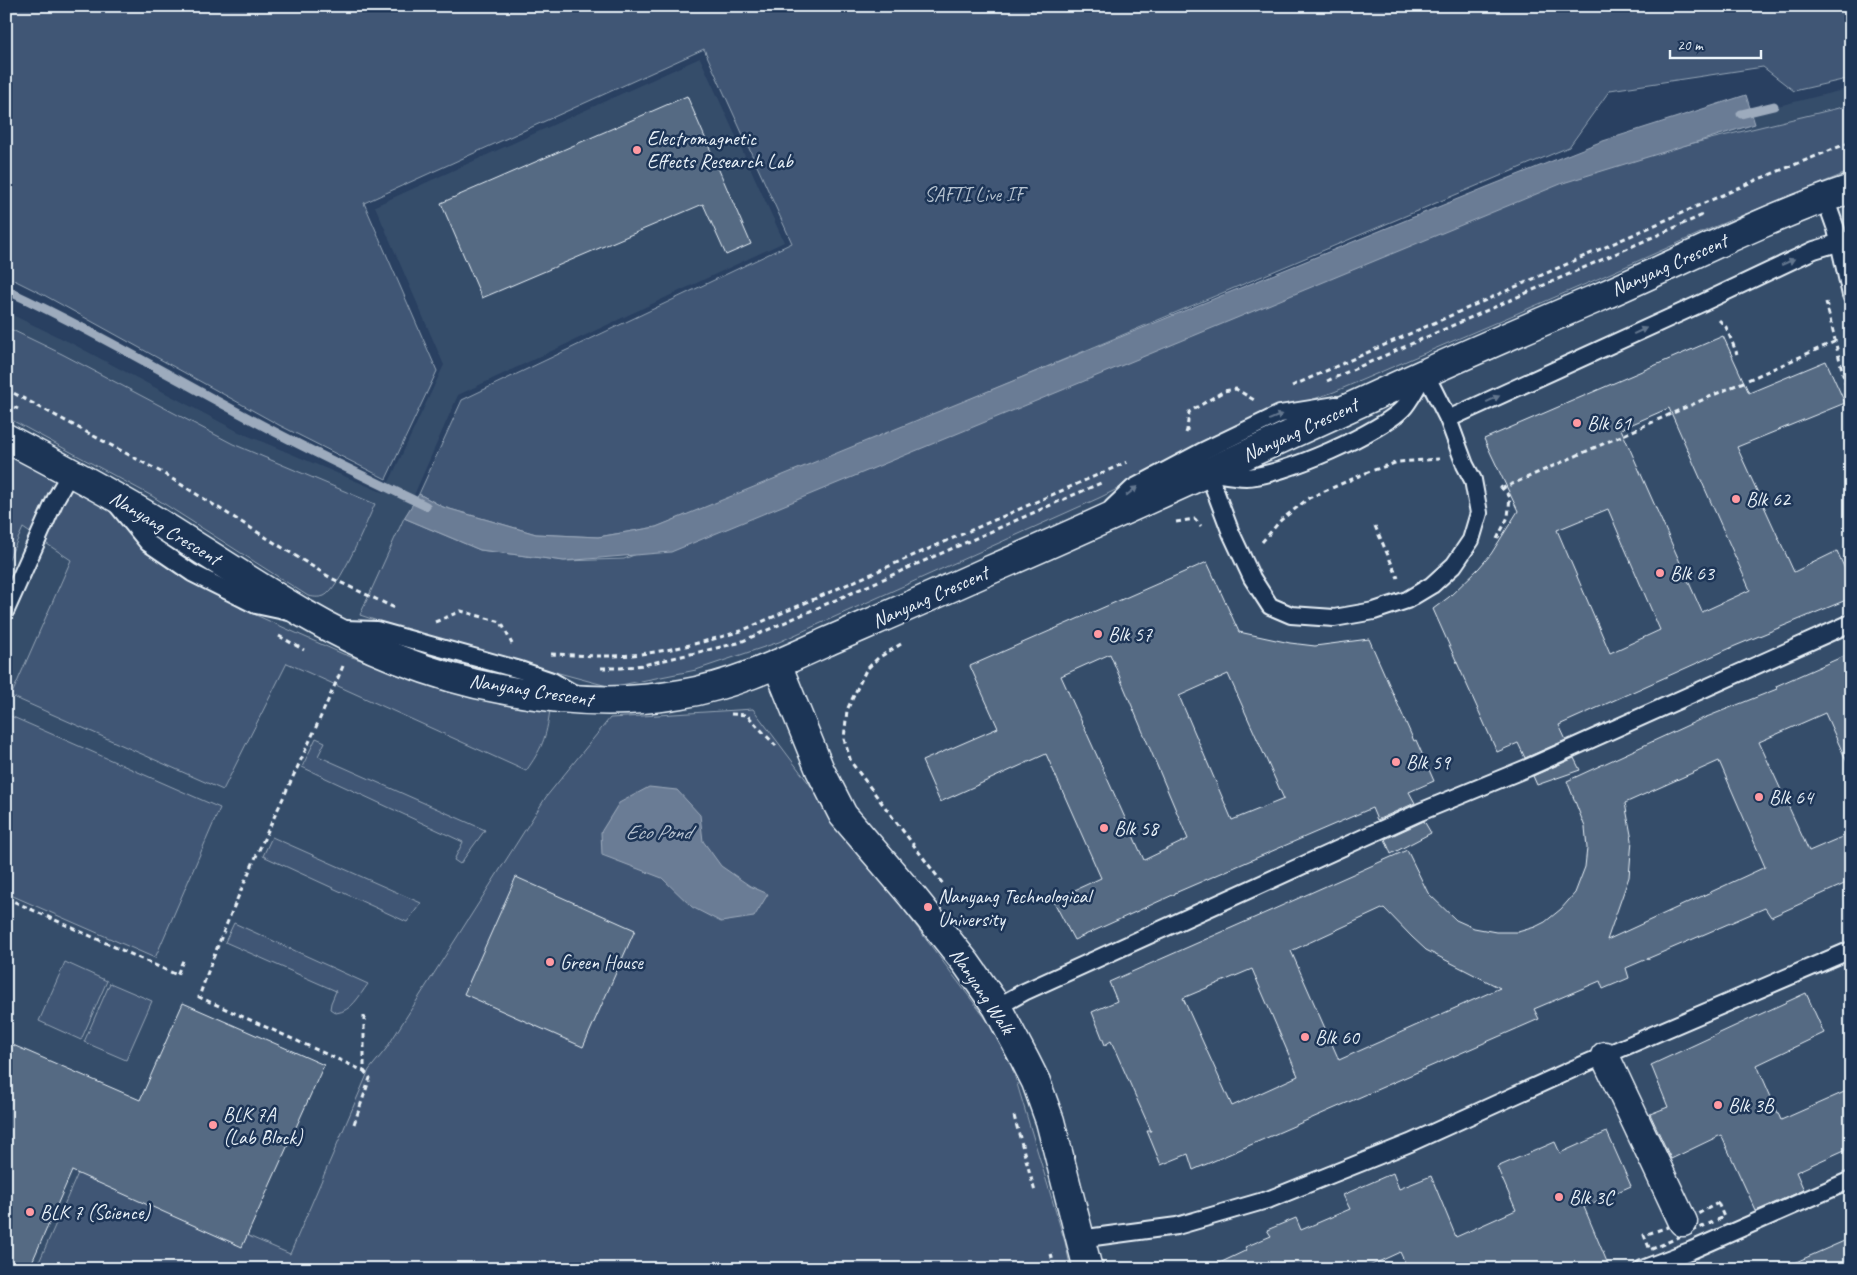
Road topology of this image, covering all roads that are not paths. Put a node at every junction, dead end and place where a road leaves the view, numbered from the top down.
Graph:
1 (1851, 189) edge
2 (1825, 198) junction
3 (1845, 241) edge
4 (1851, 295) edge
5 (1425, 373) junction
6 (1367, 400) junction
7 (1448, 419) junction
8 (6, 438) edge
9 (71, 472) junction
10 (1208, 472) junction
11 (1096, 523) junction
12 (6, 610) edge
13 (1851, 623) edge
14 (777, 664) junction
15 (1851, 950) edge
16 (997, 1007) junction
17 (1605, 1056) junction
18 (1851, 1180) edge
19 (1683, 1222) dead end
20 (1079, 1239) junction
21 (1088, 1269) edge
22 (1642, 1269) edge

1 - 2 street, Nanyang Crescent
2 - 3 lane
2 - 5 street, Nanyang Crescent
3 - 4 lane
7 -> 3 lane
5 - 6 street, Nanyang Crescent
5 - 7 lane
5 - 10 lane
6 - 10 street, Nanyang Crescent
11 -> 6 lane
7 - 10 lane
8 - 9 street, Nanyang Crescent
9 - 12 lane
9 - 14 street, Nanyang Crescent
10 - 11 street, Nanyang Crescent
11 - 14 street, Nanyang Crescent
13 - 16 lane
14 - 16 street, Nanyang Walk
15 - 17 lane
16 - 20 street, Nanyang Walk
17 - 19 street
17 - 20 lane
18 - 22 lane
20 - 21 street, Nanyang Walk

